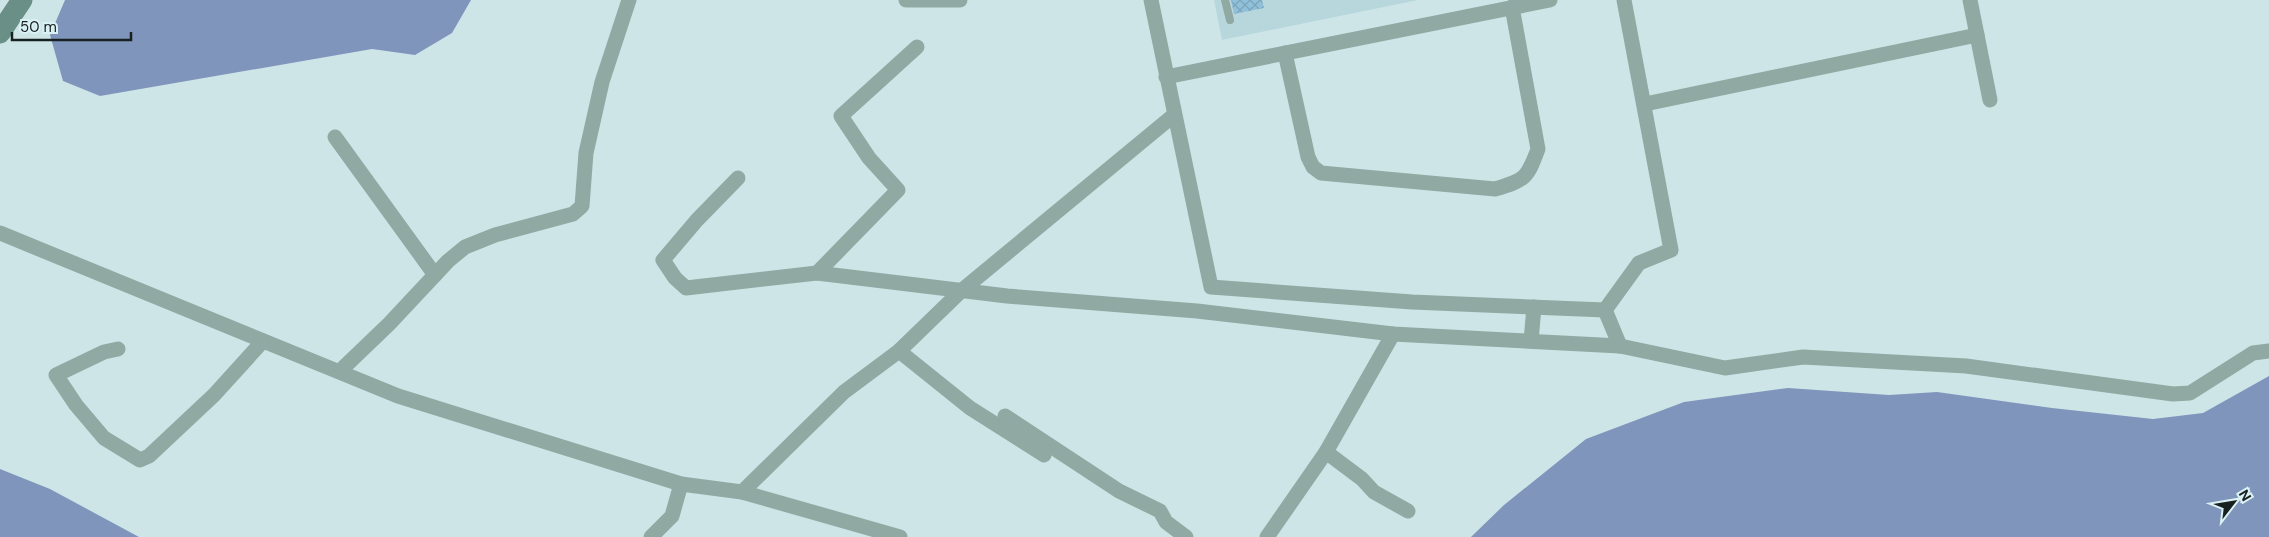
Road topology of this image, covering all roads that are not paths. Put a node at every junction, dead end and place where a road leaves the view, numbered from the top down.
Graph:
1 (22, 0) edge
2 (629, 0) edge
3 (906, 0) edge
4 (960, 0) edge
5 (1151, 0) edge
6 (1225, 0) edge
7 (1550, 0) edge
8 (1624, 0) edge
9 (1970, 0) edge
10 (1512, 8) junction
11 (1230, 20) dead end
12 (0, 33) edge
13 (1977, 35) junction
14 (917, 47) dead end
15 (1285, 53) junction
16 (1166, 77) junction
17 (1990, 100) dead end
18 (1645, 104) junction
19 (1174, 115) junction
20 (335, 137) dead end
21 (738, 178) dead end
22 (0, 233) edge
23 (816, 273) junction
24 (435, 274) junction
25 (1211, 287) junction
26 (961, 291) junction
27 (1534, 307) junction
28 (1605, 310) junction
29 (1197, 311) junction
30 (1393, 334) junction
31 (263, 341) junction
32 (1531, 341) junction
33 (1620, 346) junction
34 (118, 349) dead end
35 (899, 351) junction
36 (2269, 351) edge
37 (340, 371) junction
38 (1005, 416) dead end
39 (1326, 452) junction
40 (1050, 458) dead end
41 (681, 484) junction
42 (742, 492) junction
43 (1408, 511) dead end
44 (860, 531) edge
45 (651, 537) edge
46 (900, 537) edge
47 (1186, 537) edge
48 (1267, 537) edge

1 - 12 main road
2 - 24 street
3 - 4 street
5 - 16 street
6 - 11 lane
7 - 10 street
8 - 18 street
9 - 13 street
10 - 15 street
10 - 15 street
13 - 17 street
13 - 18 street
14 - 23 street
15 - 16 street
16 - 19 street
18 - 28 street
19 - 25 street
19 - 26 street
20 - 24 street
21 - 23 street
22 - 31 street
23 - 26 street
24 - 37 street
25 - 27 street
25 - 29 street
26 - 29 street
26 - 35 street
27 - 28 street
27 - 32 street
28 - 33 street
29 - 30 street
30 - 32 street
30 - 39 street
31 - 34 street
31 - 37 street
32 - 33 street
33 - 36 street
35 - 40 street
35 - 42 street
37 - 41 street
38 - 47 street
39 - 43 street
39 - 48 street
41 - 42 street
41 - 45 street
42 - 44 street
44 - 46 street

